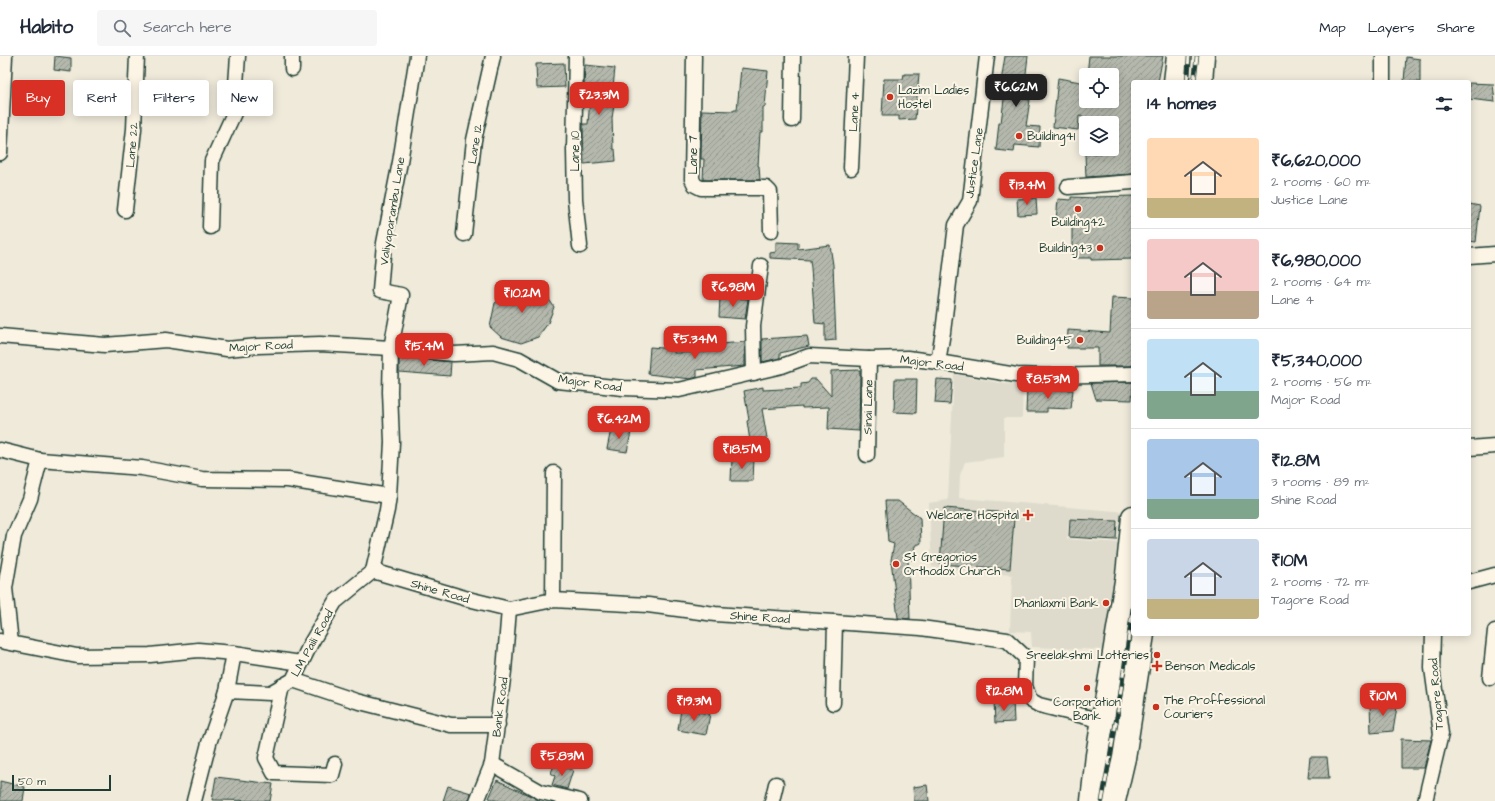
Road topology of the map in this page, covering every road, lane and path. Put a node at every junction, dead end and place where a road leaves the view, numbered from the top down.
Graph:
1 (5, 56) edge
2 (137, 56) edge
3 (238, 56) edge
4 (417, 56) edge
5 (493, 56) edge
6 (576, 56) edge
7 (694, 56) edge
8 (793, 56) edge
9 (856, 56) edge
10 (987, 56) edge
11 (1178, 56) edge
12 (1203, 56) edge
13 (1383, 56) edge
14 (1175, 80) edge
15 (1201, 80) edge
16 (1383, 80) edge
17 (792, 120) dead end
18 (0, 153) edge
19 (851, 168) dead end
20 (1131, 182) edge
21 (1068, 187) dead end
22 (126, 210) dead end
23 (210, 227) dead end
24 (771, 231) dead end
25 (464, 234) dead end
26 (580, 246) dead end
27 (1495, 254) edge
28 (1471, 256) edge
29 (761, 266) dead end
30 (0, 336) edge
31 (391, 348) junction
32 (869, 359) junction
33 (938, 362) junction
34 (754, 373) junction
35 (1131, 374) edge
36 (1495, 446) edge
37 (1471, 448) edge
38 (0, 450) edge
39 (867, 455) dead end
40 (40, 460) junction
41 (554, 473) dead end
42 (389, 496) junction
43 (1131, 536) edge
44 (373, 571) junction
45 (1495, 575) edge
46 (1471, 581) edge
47 (553, 600) junction
48 (510, 609) junction
49 (835, 622) junction
50 (1495, 631) edge
51 (1143, 636) edge
52 (1433, 636) edge
53 (5, 642) edge
54 (234, 653) junction
55 (1114, 658) junction
56 (301, 663) junction
57 (1139, 663) junction
58 (1490, 678) dead end
59 (287, 683) junction
60 (227, 691) junction
61 (833, 703) dead end
62 (1103, 721) junction
63 (498, 725) junction
64 (335, 764) dead end
65 (492, 764) junction
66 (776, 784) dead end
67 (194, 801) edge
68 (477, 801) edge
69 (580, 801) edge
70 (772, 801) edge
71 (1092, 801) edge
72 (1114, 801) edge
73 (1425, 801) edge

1 - 18 street
2 - 22 street, Lane 22
3 - 23 street
4 - 31 street, Valiyaparambu Lane
5 - 25 street, Lane 12
6 - 26 street, Lane 10
7 - 24 street, Lane 7
8 - 17 street
9 - 19 street, Lane 4
10 - 33 street, Justice Lane
11 - 14 main road
12 - 15 main road
13 - 16 street
20 - 21 street
27 - 28 street
29 - 34 street
30 - 31 street, Major Road
31 - 34 street, Major Road
31 - 42 street
32 - 33 street, Major Road
32 - 34 street, Major Road
32 - 39 street, Sinai Lane
33 - 35 street, Major Road
36 - 37 street
38 - 40 street
40 - 42 street
40 - 53 street
41 - 47 street
42 - 44 street
43 - 55 main road
44 - 48 street, Shine Road
44 - 56 street, LM Paili Road
45 - 46 street
47 - 48 street, Shine Road
47 - 49 street, Shine Road
48 - 63 street, Bank Road
49 - 61 street
49 - 62 street, Shine Road
50 - 58 street
51 - 57 main road
52 - 73 street, Tagore Road
53 - 54 street
54 - 56 street
54 - 60 street
55 - 57 main road
55 - 62 main road
56 - 59 street, LM Paili Road
57 - 72 main road
59 - 60 street, LM Paili Road
59 - 63 street
59 - 64 street
60 - 67 street
62 - 71 main road
63 - 65 street, Bank Road
65 - 68 street, Bank Road
65 - 69 street
66 - 70 street

